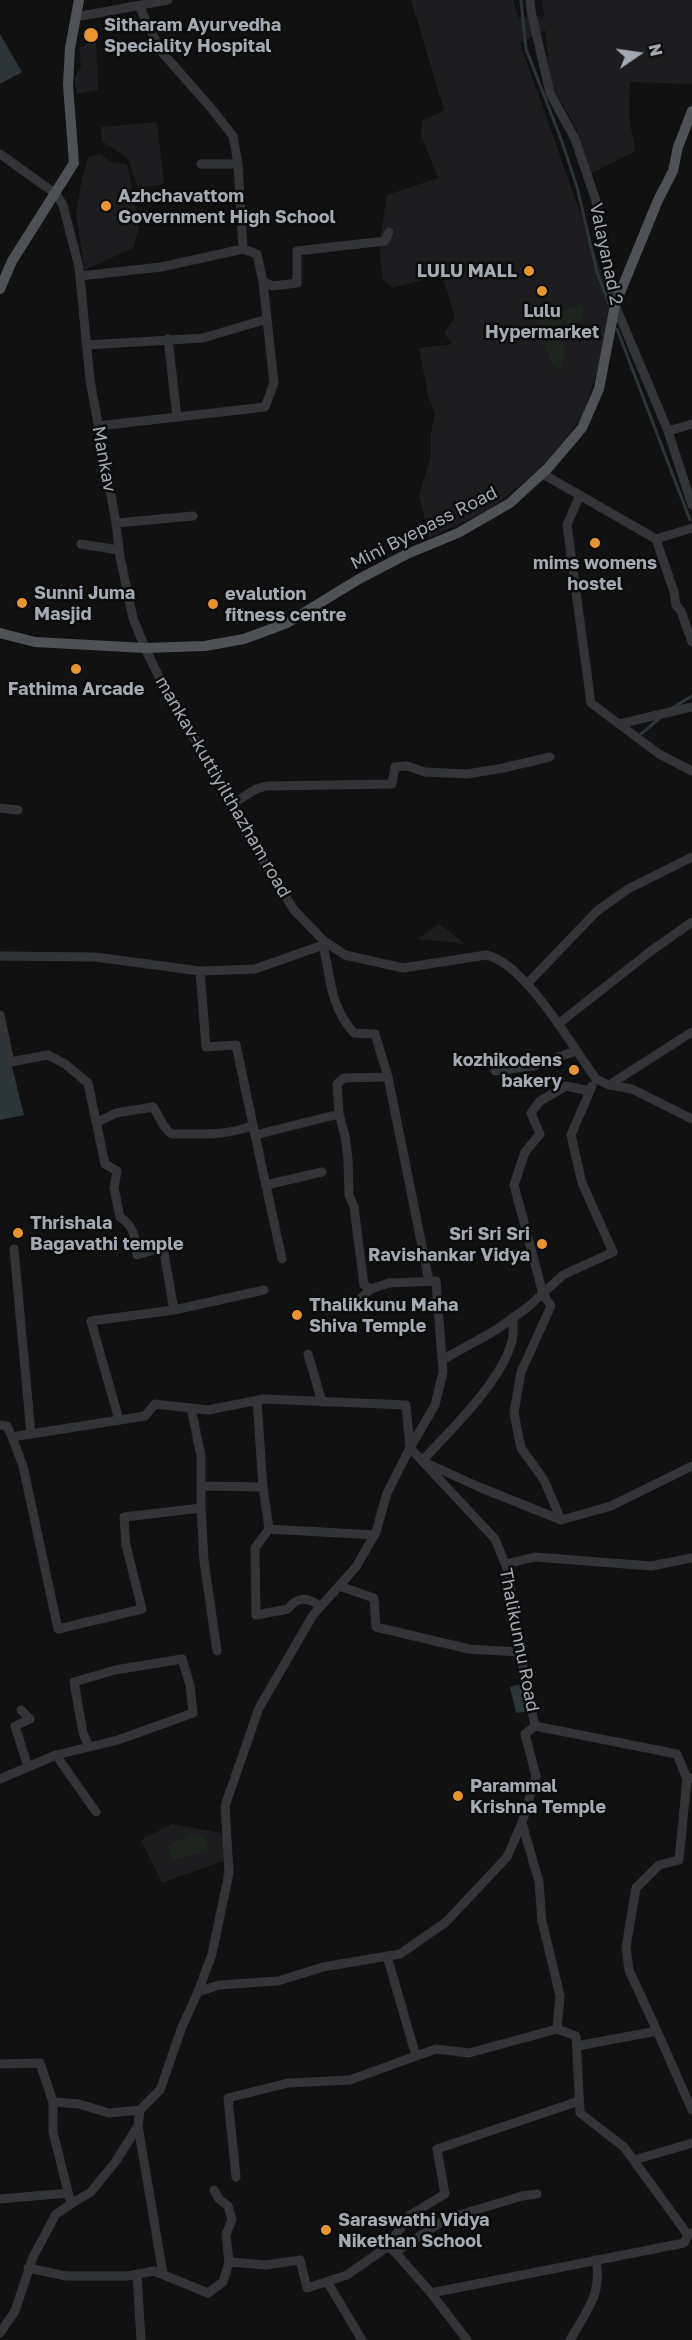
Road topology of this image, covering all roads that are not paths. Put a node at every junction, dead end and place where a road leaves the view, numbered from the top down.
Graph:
1 (79, 0) edge
2 (168, 0) edge
3 (530, 0) edge
4 (139, 6) junction
5 (76, 17) junction
6 (692, 111) edge
7 (0, 154) edge
8 (201, 164) dead end
9 (238, 164) junction
10 (56, 194) junction
11 (389, 232) dead end
12 (243, 249) junction
13 (79, 271) junction
14 (263, 282) junction
15 (0, 289) edge
16 (615, 305) junction
17 (267, 319) junction
18 (168, 339) junction
19 (87, 345) junction
20 (177, 417) junction
21 (692, 424) edge
22 (98, 426) junction
23 (668, 431) junction
24 (541, 474) junction
25 (579, 497) junction
26 (692, 505) edge
27 (193, 516) dead end
28 (116, 523) junction
29 (692, 528) edge
30 (656, 539) junction
31 (81, 544) dead end
32 (119, 550) junction
33 (0, 633) edge
34 (692, 642) edge
35 (145, 648) junction
36 (692, 707) edge
37 (619, 724) junction
38 (550, 757) dead end
39 (692, 771) edge
40 (232, 804) junction
41 (0, 808) edge
42 (18, 810) dead end
43 (692, 857) edge
44 (692, 922) edge
45 (324, 943) junction
46 (0, 956) edge
47 (200, 971) junction
48 (527, 984) junction
49 (0, 1015) edge
50 (558, 1024) junction
51 (689, 1034) edge
52 (692, 1044) edge
53 (576, 1051) junction
54 (495, 1071) dead end
55 (388, 1077) junction
56 (596, 1079) junction
57 (609, 1085) junction
58 (590, 1091) junction
59 (339, 1114) junction
60 (692, 1119) edge
61 (98, 1122) junction
62 (254, 1130) junction
63 (322, 1172) dead end
64 (266, 1185) junction
65 (14, 1249) dead end
66 (282, 1259) dead end
67 (429, 1281) junction
68 (264, 1290) dead end
69 (371, 1290) junction
70 (543, 1294) junction
71 (327, 1309) dead end
72 (174, 1310) junction
73 (513, 1317) junction
74 (308, 1354) dead end
75 (442, 1360) junction
76 (257, 1401) junction
77 (322, 1402) junction
78 (191, 1408) junction
79 (119, 1420) junction
80 (0, 1425) edge
81 (31, 1434) junction
82 (12, 1437) junction
83 (410, 1448) junction
84 (422, 1461) junction
85 (692, 1466) edge
86 (201, 1486) junction
87 (264, 1487) junction
88 (201, 1508) junction
89 (561, 1520) junction
90 (269, 1529) junction
91 (375, 1535) junction
92 (692, 1558) edge
93 (506, 1564) junction
94 (339, 1586) junction
95 (321, 1607) junction
96 (217, 1651) dead end
97 (520, 1652) junction
98 (21, 1710) dead end
99 (535, 1726) junction
100 (89, 1747) junction
101 (56, 1755) junction
102 (28, 1767) junction
103 (0, 1779) edge
104 (689, 1779) edge
105 (96, 1812) dead end
106 (522, 1823) junction
107 (387, 1956) junction
108 (198, 1992) junction
109 (557, 2029) junction
110 (657, 2031) junction
111 (576, 2046) junction
112 (416, 2056) junction
113 (0, 2064) edge
114 (579, 2101) junction
115 (53, 2102) junction
116 (140, 2110) junction
117 (692, 2110) edge
118 (138, 2126) junction
119 (692, 2143) edge
120 (634, 2160) junction
121 (236, 2177) dead end
122 (214, 2190) dead end
123 (68, 2193) junction
124 (537, 2194) dead end
125 (0, 2199) edge
126 (71, 2204) junction
127 (690, 2234) edge
128 (391, 2250) junction
129 (596, 2260) junction
130 (229, 2262) junction
131 (28, 2268) junction
132 (137, 2274) junction
133 (163, 2274) junction
134 (325, 2282) junction
135 (431, 2293) junction
136 (0, 2333) edge
137 (141, 2340) edge
138 (362, 2340) edge
139 (467, 2340) edge
140 (570, 2340) edge

1 - 5 main road
2 - 4 street
3 - 16 street, Valayanad 2
4 - 5 street
4 - 9 street
5 - 10 main road
6 - 16 main road, Mini Byepass Road
7 - 10 street
8 - 9 street
9 - 12 street
10 - 13 street, Mankav
10 - 15 main road
11 - 14 street
12 - 13 street
12 - 14 street
13 - 19 street, Mankav
14 - 17 street
16 - 23 street, Valayanad 2
16 - 24 main road, Mini Byepass Road
17 - 18 street
17 - 20 street
18 - 19 street
18 - 20 street
19 - 22 street, Mankav
20 - 22 street
21 - 23 street
22 - 28 street, Mankav
23 - 26 street, Valayanad 2
24 - 25 street
24 - 35 main road, Mini Byepass Road
25 - 30 street
25 - 37 street
27 - 28 street
28 - 32 street, Mankav
29 - 30 street
30 - 34 street
31 - 32 street
32 - 35 street, Mankav
33 - 35 main road, Mini Byepass Road
35 - 40 street, mankav-kuttiyilthazham road
36 - 37 street
37 - 39 street
38 - 40 street
40 - 45 street, mankav-kuttiyilthazham road
41 - 42 street
43 - 48 street
44 - 50 street
45 - 47 street
45 - 48 street, mankav-kuttiyilthazham road
45 - 55 street
46 - 47 street
47 - 62 street
48 - 50 street, mankav-kuttiyilthazham road
49 - 61 street
50 - 53 street, mankav-kuttiyilthazham road
51 - 52 street
51 - 57 street
53 - 54 street
53 - 56 street, mankav-kuttiyilthazham road
55 - 59 street
55 - 67 street
56 - 57 street, mankav-kuttiyilthazham road
56 - 58 street
57 - 60 street, mankav-kuttiyilthazham road
58 - 70 street
58 - 70 street
59 - 62 street
59 - 69 street
61 - 62 street
61 - 72 street
62 - 64 street
63 - 64 street
64 - 66 street
65 - 81 street
67 - 69 street
67 - 75 street
68 - 72 street
69 - 71 street
70 - 73 street
70 - 89 street
72 - 79 street
73 - 75 street
73 - 84 street
74 - 77 street
75 - 83 street
76 - 77 street
76 - 78 street
76 - 87 street
77 - 83 street
78 - 79 street
78 - 86 street
79 - 81 street
80 - 82 street
81 - 82 street
82 - 88 street
83 - 84 street, Thalikunnu Road
83 - 91 street
84 - 89 street
84 - 93 street, Thalikunnu Road
85 - 89 street
86 - 87 street
86 - 88 street
87 - 90 street
88 - 96 street
90 - 91 street
90 - 95 street
91 - 94 street
92 - 93 street
93 - 97 street, Thalikunnu Road
94 - 95 street
94 - 97 street
95 - 108 street
97 - 99 street, Thalikunnu Road
98 - 102 street
99 - 104 street, Thalikunnu Road
99 - 106 street
100 - 100 street
100 - 101 street
101 - 102 street
101 - 105 street
102 - 103 street
104 - 110 street
106 - 107 street
106 - 109 street
107 - 108 street
107 - 112 street
108 - 116 street
109 - 111 street
109 - 112 street
110 - 111 street
110 - 117 street
111 - 114 street
112 - 121 street
113 - 115 street
114 - 120 street
114 - 128 street
115 - 116 street
115 - 123 street
116 - 118 street
118 - 126 street
118 - 133 street
119 - 120 street
120 - 127 street
122 - 130 street
123 - 125 street
123 - 126 street
124 - 128 street
126 - 131 street
127 - 129 street
128 - 134 street
128 - 135 street
129 - 135 street
129 - 140 street
130 - 133 street
130 - 134 street
131 - 132 street
131 - 136 street
132 - 133 street
132 - 137 street
134 - 138 street
135 - 139 street

